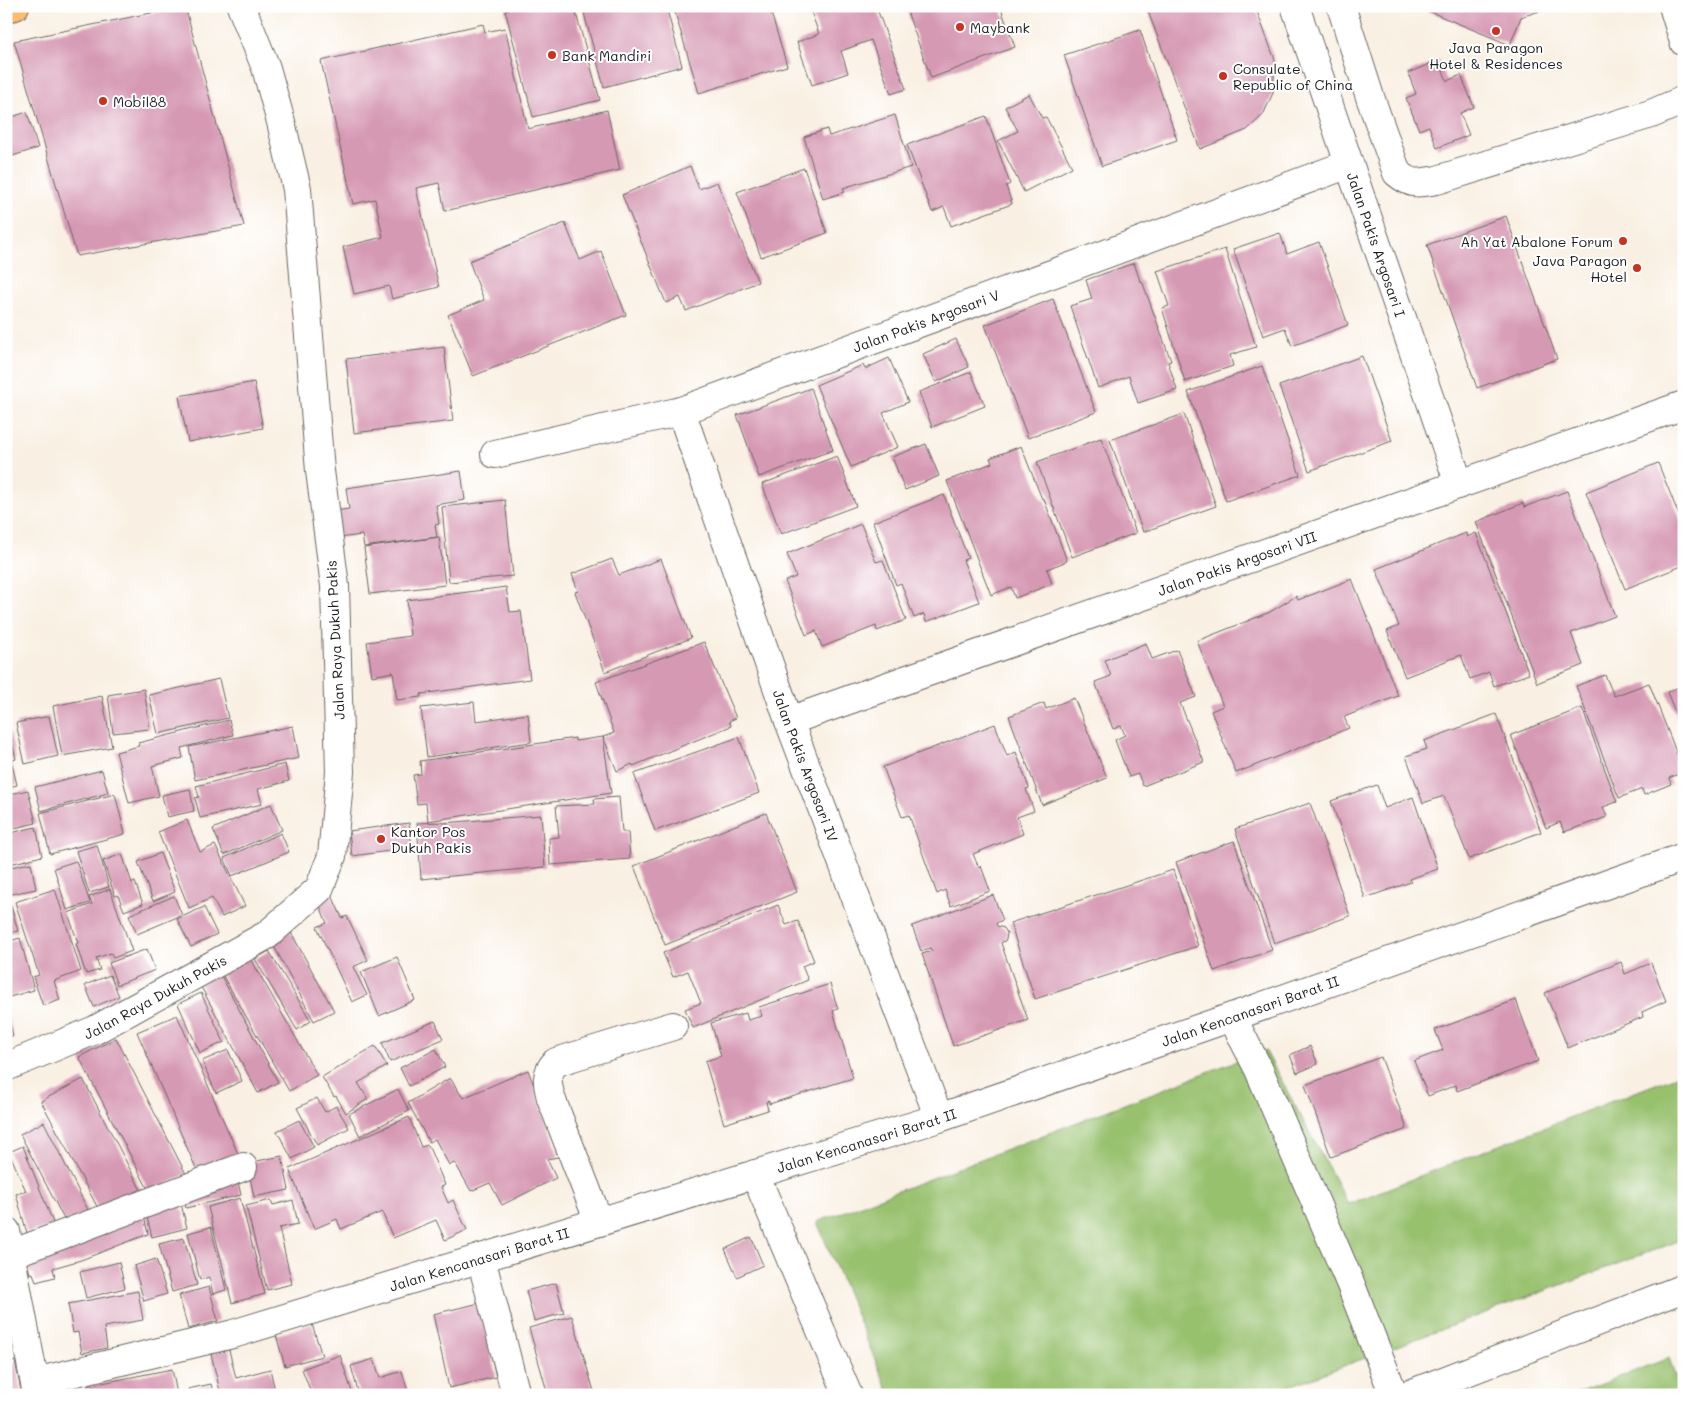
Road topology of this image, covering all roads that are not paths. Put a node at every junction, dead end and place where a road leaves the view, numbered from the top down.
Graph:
1 (15, 6) edge
2 (241, 6) edge
3 (1295, 6) edge
4 (1342, 6) edge
5 (1673, 6) edge
6 (6, 8) edge
7 (1684, 42) edge
8 (1684, 100) edge
9 (1349, 164) junction
10 (1684, 405) edge
11 (681, 411) junction
12 (495, 454) dead end
13 (1460, 484) junction
14 (789, 721) junction
15 (1684, 857) edge
16 (1232, 1017) junction
17 (673, 1026) dead end
18 (6, 1067) edge
19 (939, 1118) junction
20 (242, 1167) dead end
21 (755, 1174) junction
22 (599, 1222) junction
23 (8, 1243) edge
24 (481, 1258) junction
25 (1684, 1288) edge
26 (17, 1347) edge
27 (36, 1388) edge
28 (516, 1395) edge
29 (848, 1395) edge
30 (1394, 1395) edge
31 (1407, 1395) edge

1 - 6 main road
2 - 18 street, Jalan Raya Dukuh Pakis
3 - 9 street, Jalan Pakis Argosari I
4 - 8 street
5 - 7 street
9 - 11 street, Jalan Pakis Argosari V
9 - 13 street, Jalan Pakis Argosari I
10 - 13 street, Jalan Pakis Argosari VII
11 - 12 street, Jalan Pakis Argosari V
11 - 14 street, Jalan Pakis Argosari IV
13 - 14 street, Jalan Pakis Argosari VII
14 - 19 street, Jalan Pakis Argosari IV
15 - 16 street, Jalan Kencanasari Barat II
16 - 19 street, Jalan Kencanasari Barat II
16 - 30 street
17 - 22 street
19 - 21 street, Jalan Kencanasari Barat II
20 - 23 street
21 - 22 street, Jalan Kencanasari Barat II
21 - 29 street
22 - 24 street, Jalan Kencanasari Barat II
23 - 26 street
24 - 27 street, Jalan Kencanasari Barat II
24 - 28 street
25 - 31 street
26 - 27 street

